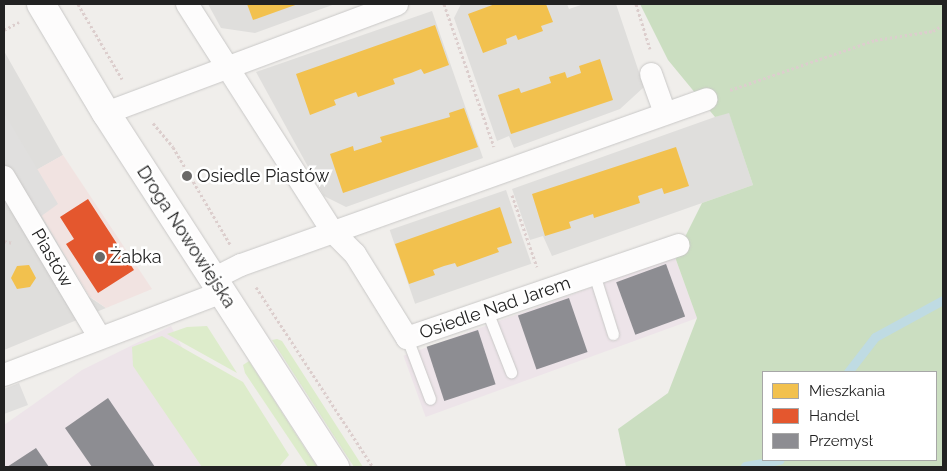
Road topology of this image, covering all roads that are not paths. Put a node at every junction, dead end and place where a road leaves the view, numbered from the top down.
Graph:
1 (41, 4) edge
2 (187, 4) edge
3 (397, 4) edge
4 (226, 67) junction
5 (651, 74) road end
6 (706, 99) road end
7 (106, 113) junction
8 (665, 113) junction
9 (4, 177) edge
10 (333, 232) junction
11 (678, 245) dead end
12 (594, 274) junction
13 (217, 285) junction
14 (487, 311) junction
15 (613, 334) dead end
16 (100, 338) junction
17 (407, 338) junction
18 (511, 372) dead end
19 (4, 376) edge
20 (430, 399) dead end
21 (336, 467) edge

1 - 7 street, Droga Nowowiejska
2 - 4 street, Osiedle Nad Jarem
3 - 4 street
4 - 7 street
4 - 10 street, Osiedle Nad Jarem
5 - 8 street
6 - 8 street
7 - 13 street, Droga Nowowiejska
8 - 10 street
9 - 16 street, Piastów
10 - 13 street
10 - 17 street, Osiedle Nad Jarem
11 - 12 street, Osiedle Nad Jarem
12 - 14 street, Osiedle Nad Jarem
12 - 15 lane
13 - 16 street
13 - 21 street, Droga Nowowiejska
14 - 17 street, Osiedle Nad Jarem
14 - 18 lane
16 - 19 street
17 - 20 lane

